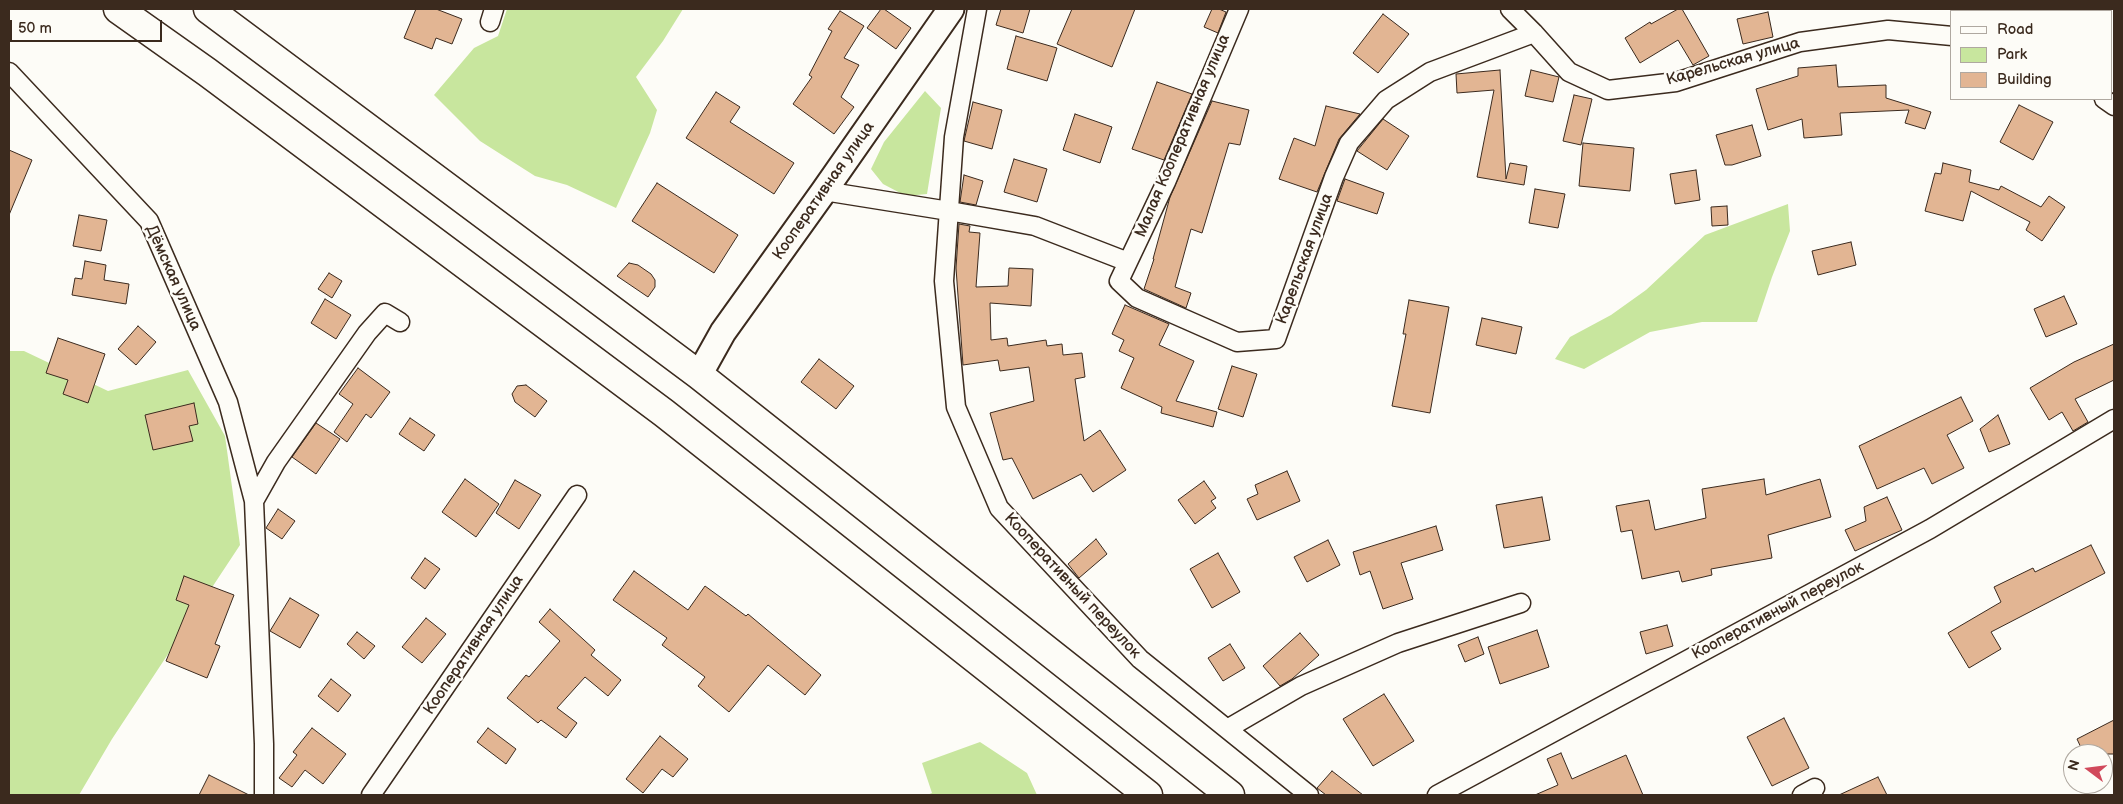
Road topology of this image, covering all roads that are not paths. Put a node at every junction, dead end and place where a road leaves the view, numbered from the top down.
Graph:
1 (118, 9) edge
2 (208, 9) edge
3 (951, 9) edge
4 (977, 9) edge
5 (1239, 9) edge
6 (1510, 9) edge
7 (1534, 33) junction
8 (1950, 36) edge
9 (9, 72) edge
10 (824, 192) junction
11 (949, 210) junction
12 (1128, 262) junction
13 (400, 322) dead end
14 (699, 375) junction
15 (2114, 419) edge
16 (577, 495) dead end
17 (254, 501) junction
18 (1521, 603) dead end
19 (1227, 729) junction
20 (264, 795) edge
21 (371, 795) edge
22 (1148, 795) edge
23 (1230, 795) edge
24 (1309, 795) edge
25 (1437, 795) edge

1 - 22 main road
2 - 14 main road
3 - 10 street, Кооперативная улица
4 - 11 street, Кооперативный переулок
5 - 12 street, Малая Кооперативная улица
6 - 7 street, Карельская улица
7 - 8 street, Карельская улица
7 - 12 street, Карельская улица
9 - 17 street, Дёмская улица
10 - 11 street
10 - 14 street, Кооперативная улица
11 - 12 street
11 - 19 street, Кооперативный переулок
13 - 17 street
14 - 23 main road
15 - 25 street, Кооперативный переулок
16 - 21 street, Кооперативная улица
17 - 20 street, Дёмская улица
18 - 19 street
19 - 24 street, Кооперативный переулок

